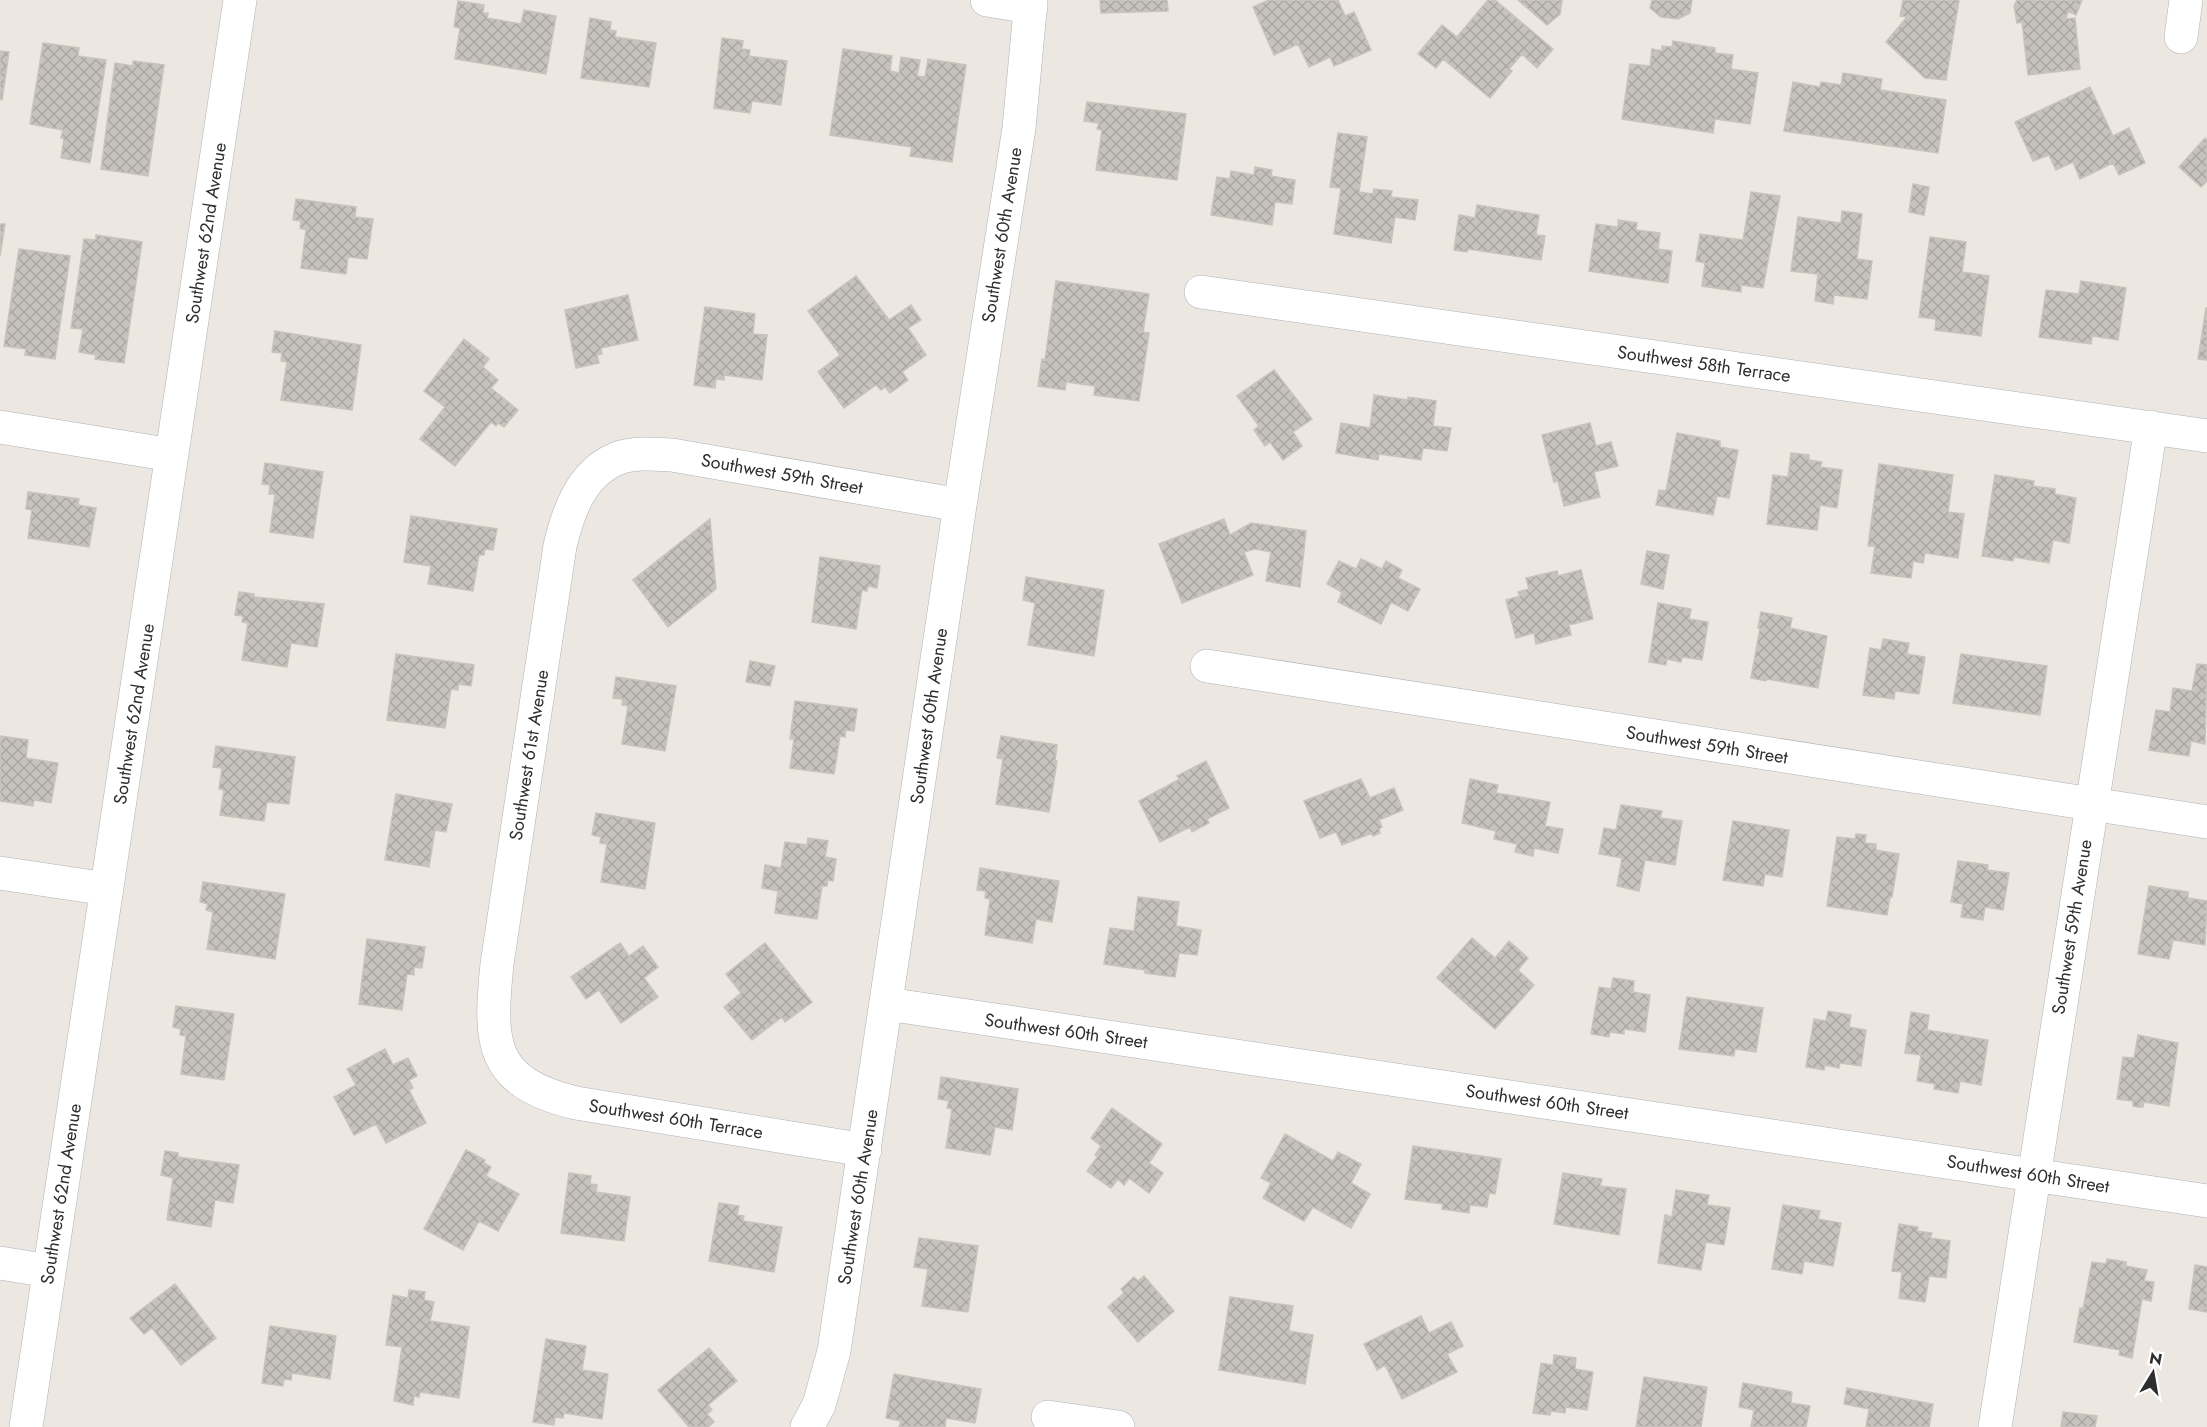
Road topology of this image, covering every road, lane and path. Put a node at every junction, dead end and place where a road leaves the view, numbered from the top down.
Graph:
1 (240, 0) edge
2 (987, 0) edge
3 (2186, 0) edge
4 (1031, 4) edge
5 (2181, 37) dead end
6 (1202, 292) dead end
7 (0, 427) edge
8 (2151, 427) junction
9 (2207, 436) edge
10 (172, 455) junction
11 (605, 465) joint
12 (960, 505) junction
13 (1207, 666) dead end
14 (2091, 805) junction
15 (2207, 822) edge
16 (0, 873) edge
17 (107, 890) junction
18 (887, 1004) junction
19 (501, 1058) joint
20 (865, 1150) junction
21 (2034, 1174) junction
22 (2207, 1201) edge
23 (0, 1263) edge
24 (49, 1271) junction
25 (1048, 1417) dead end
26 (34, 1426) edge
27 (807, 1427) edge
28 (1118, 1427) edge
29 (1995, 1427) edge

1 - 10 street, Southwest 62nd Avenue
2 - 4 street
3 - 5 street
4 - 12 street, Southwest 60th Avenue
6 - 8 street, Southwest 58th Terrace
7 - 10 street
8 - 9 street, Southwest 58th Terrace
8 - 14 street, Southwest 59th Avenue
10 - 17 street, Southwest 62nd Avenue
11 - 12 street, Southwest 59th Street
11 - 19 street, Southwest 61st Avenue
12 - 18 street, Southwest 60th Avenue
13 - 14 street, Southwest 59th Street
14 - 15 street, Southwest 59th Street
14 - 21 street, Southwest 59th Avenue
16 - 17 street
17 - 24 street, Southwest 62nd Avenue
18 - 20 street, Southwest 60th Avenue
18 - 21 street, Southwest 60th Street
19 - 20 street, Southwest 60th Terrace
20 - 27 street, Southwest 60th Avenue
21 - 22 street, Southwest 60th Street
21 - 29 street, Southwest 59th Avenue
23 - 24 street
24 - 26 street, Southwest 62nd Avenue
25 - 28 street

